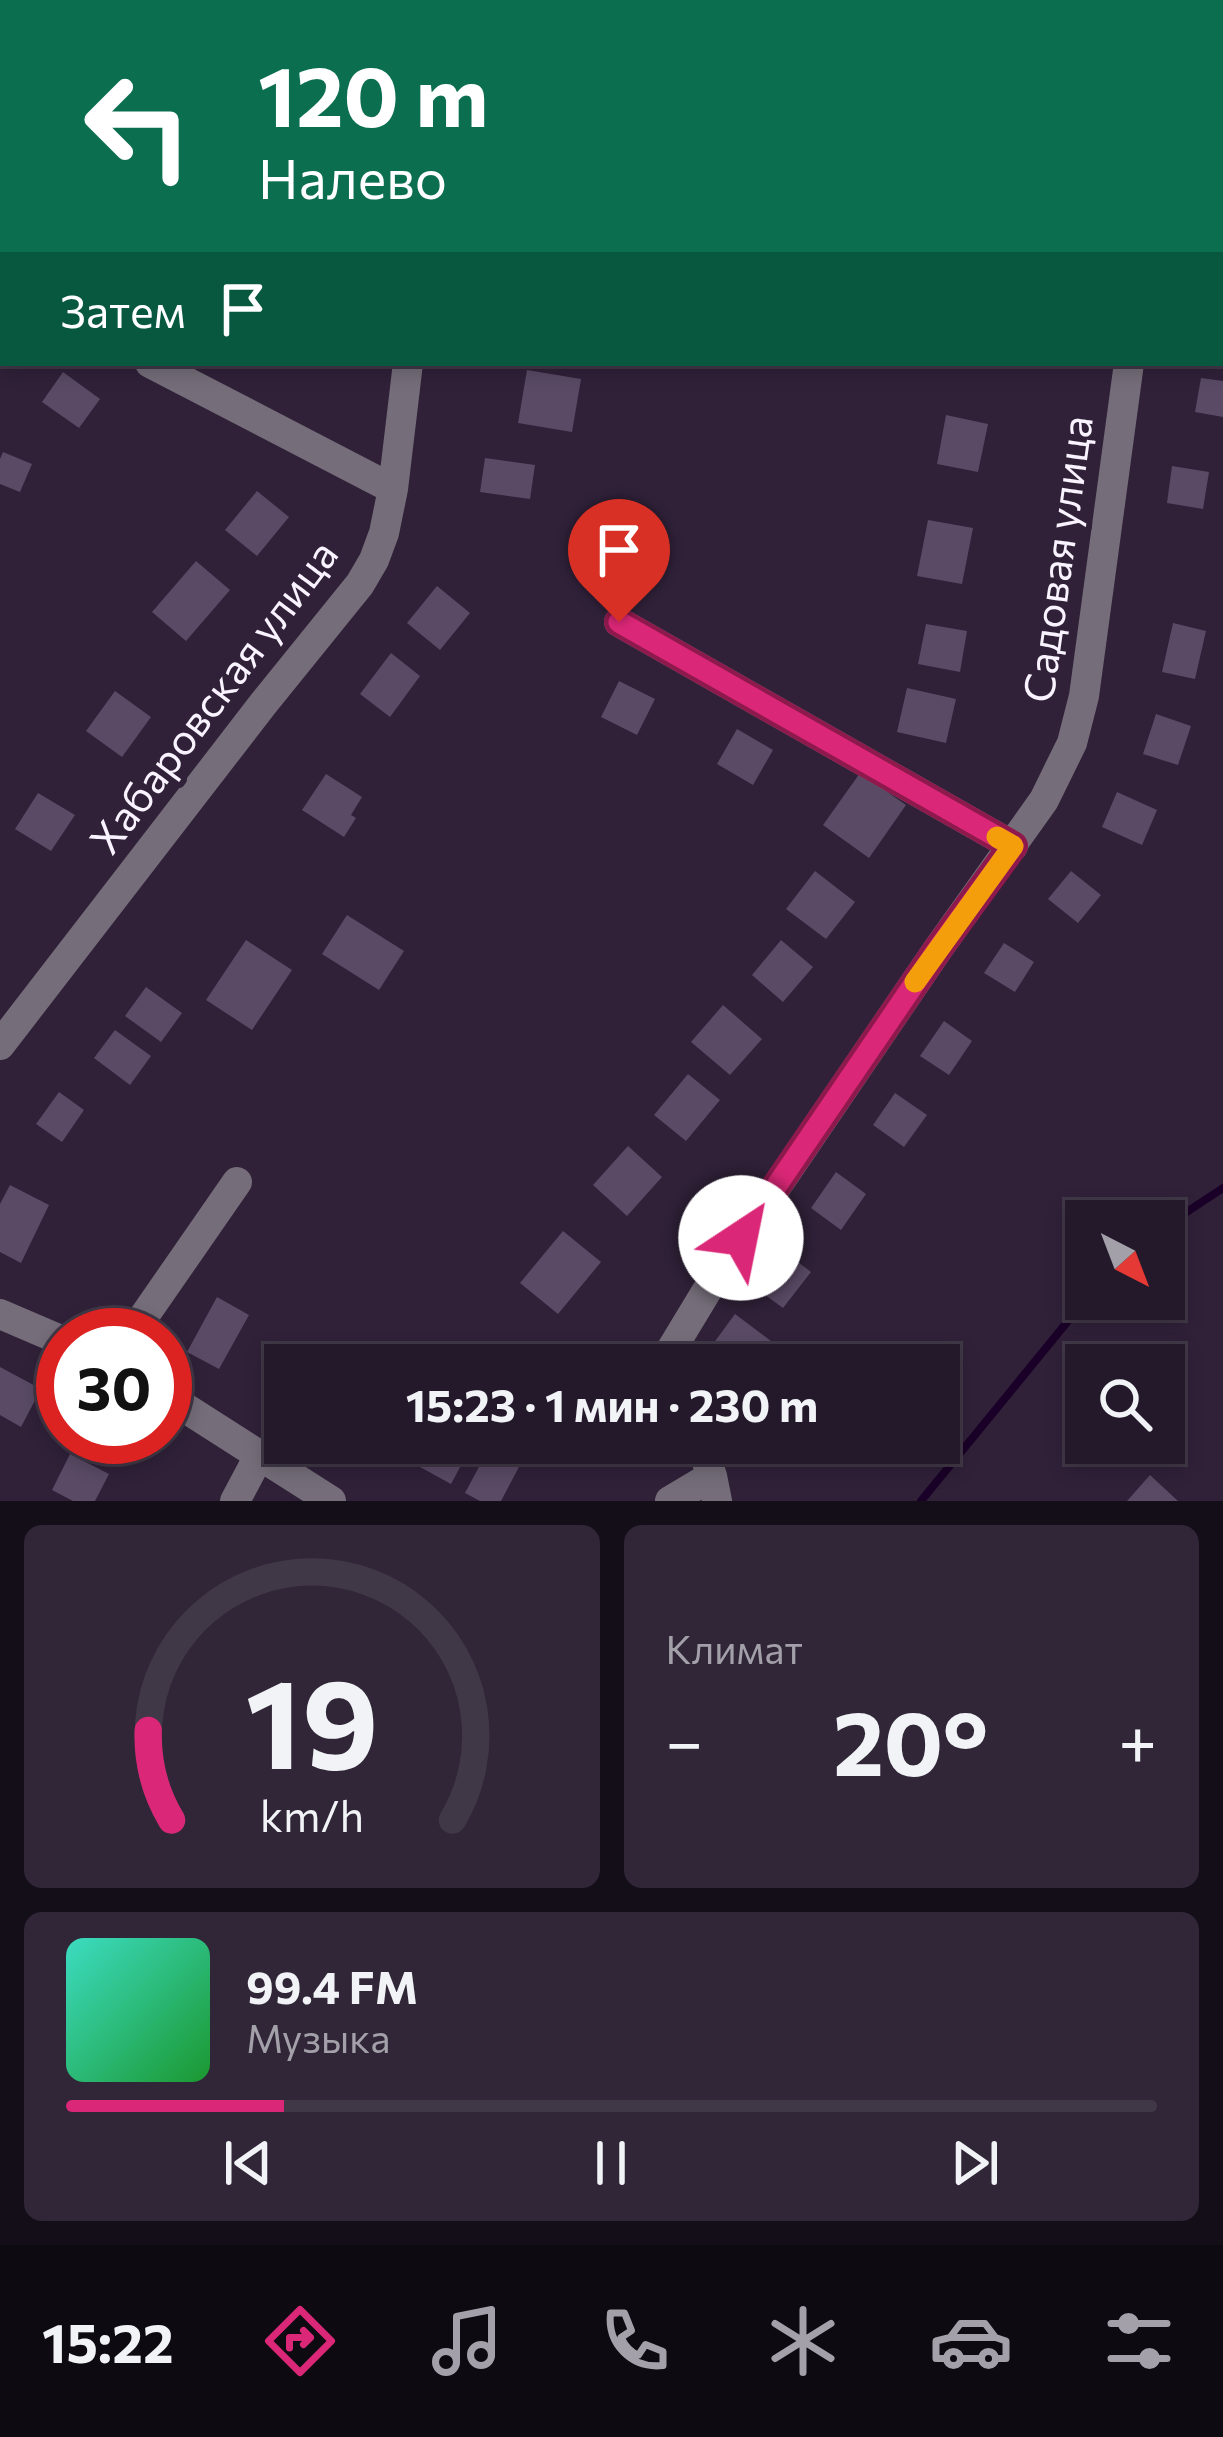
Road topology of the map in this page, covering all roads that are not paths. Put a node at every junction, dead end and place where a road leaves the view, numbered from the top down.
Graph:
1 (157, 366) edge
2 (407, 366) edge
3 (1129, 366) edge
4 (393, 489) junction
5 (619, 622) dead end
6 (1013, 846) junction
7 (0, 1045) edge
8 (237, 1182) dead end
9 (150, 1308) edge
10 (0, 1314) edge
11 (36, 1329) edge
12 (675, 1344) edge
13 (192, 1412) edge
14 (260, 1454) junction
15 (714, 1489) edge
16 (235, 1501) edge
17 (331, 1501) edge
18 (670, 1501) edge

1 - 4 street
2 - 4 street, Хабаровская улица
3 - 6 street, Садовая улица
4 - 7 street, Хабаровская улица
5 - 6 street
6 - 12 street, Садовая улица
8 - 9 street
10 - 11 street
13 - 14 street
14 - 16 street
14 - 17 street
15 - 18 street

